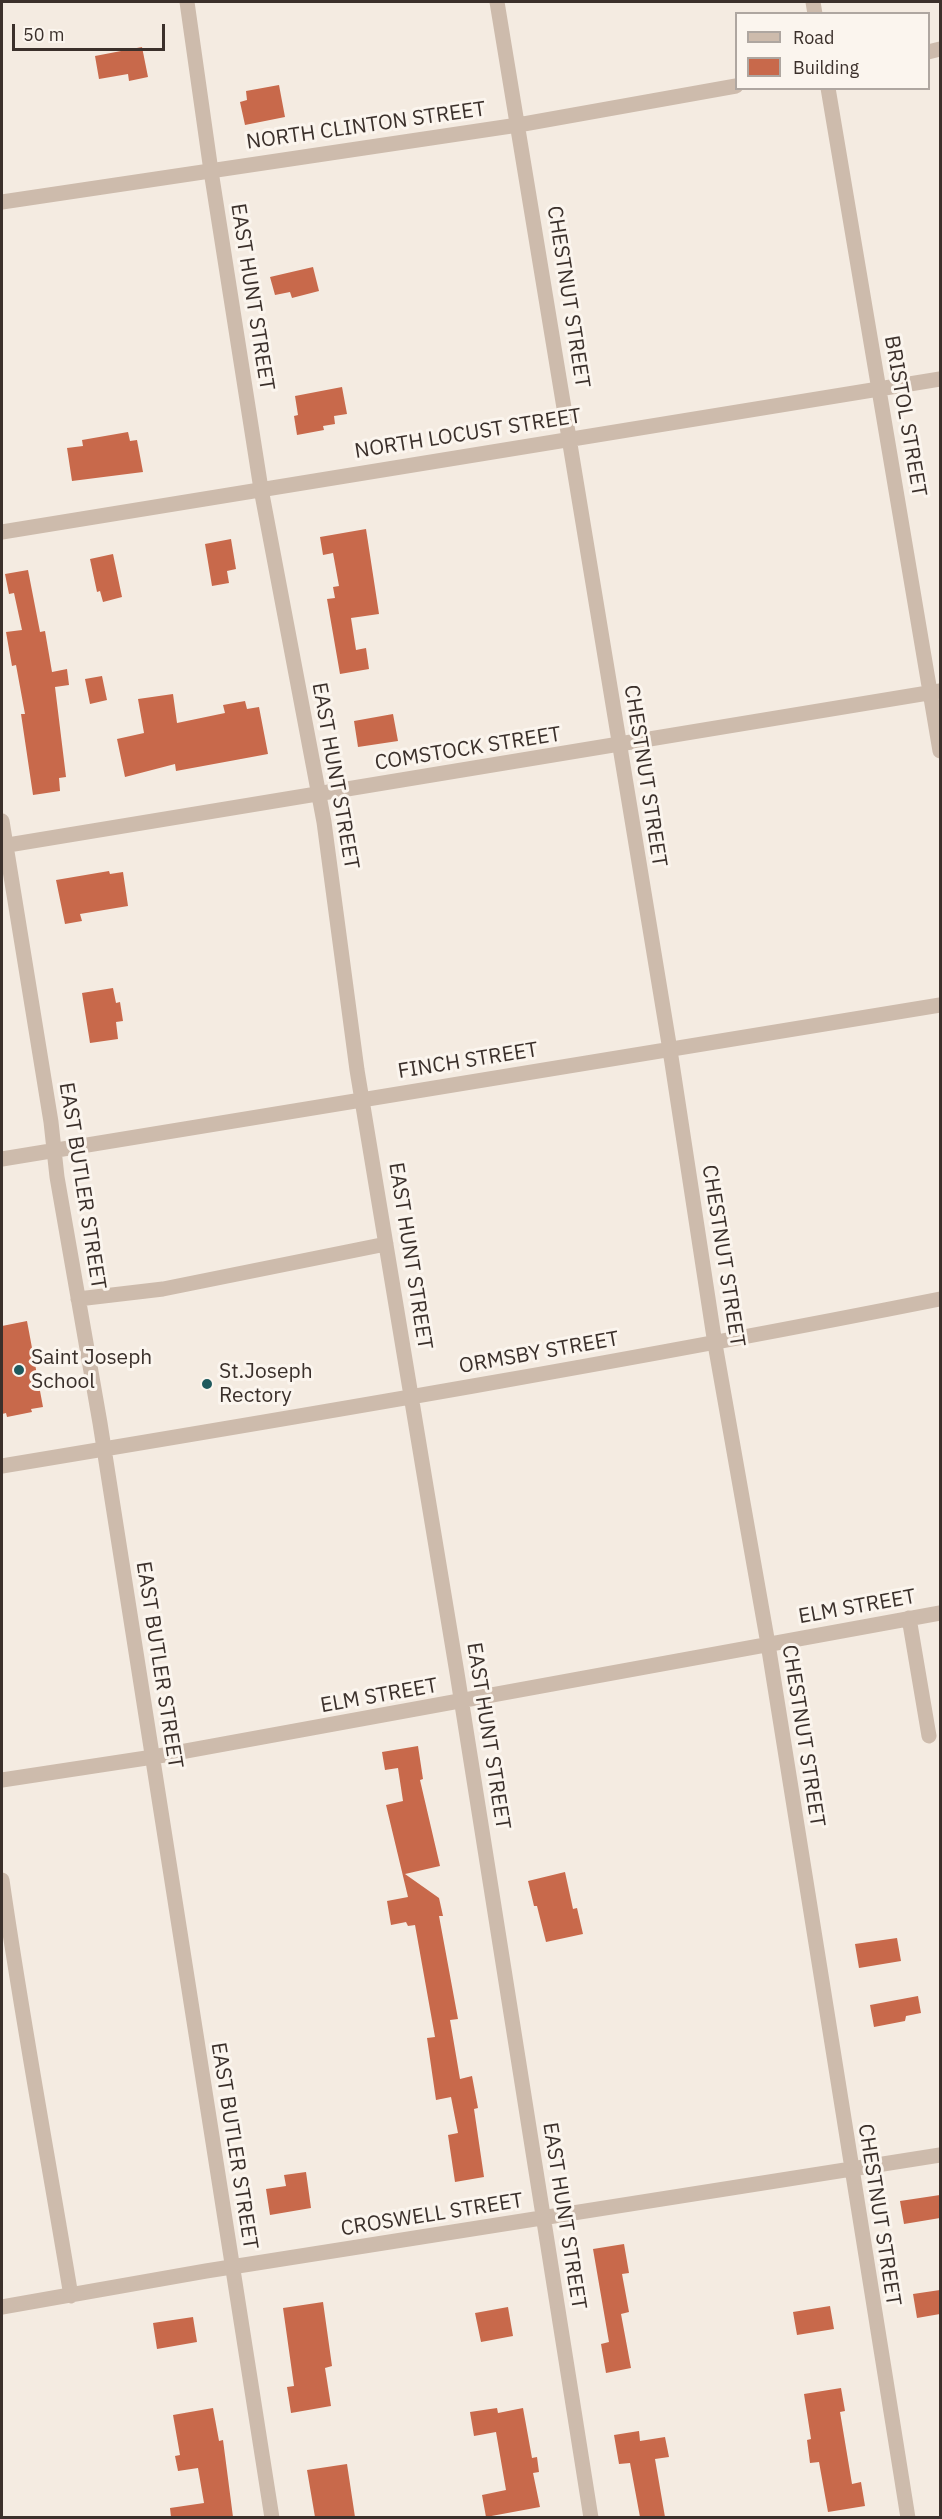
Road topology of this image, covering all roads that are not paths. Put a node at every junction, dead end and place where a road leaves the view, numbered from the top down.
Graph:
1 (187, 2) edge
2 (497, 2) edge
3 (735, 86) edge
4 (828, 90) edge
5 (518, 125) junction
6 (211, 171) junction
7 (2, 202) edge
8 (940, 379) edge
9 (879, 389) junction
10 (569, 439) junction
11 (261, 489) junction
12 (2, 532) edge
13 (936, 692) edge
14 (618, 745) junction
15 (940, 751) edge
16 (319, 795) junction
17 (2, 821) edge
18 (4, 845) edge
19 (940, 1005) edge
20 (670, 1050) junction
21 (364, 1100) junction
22 (54, 1149) junction
23 (2, 1159) edge
24 (386, 1244) junction
25 (78, 1299) junction
26 (940, 1299) edge
27 (715, 1344) junction
28 (412, 1396) junction
29 (103, 1449) junction
30 (2, 1466) edge
31 (940, 1613) edge
32 (909, 1618) junction
33 (768, 1644) junction
34 (462, 1702) junction
35 (929, 1736) dead end
36 (153, 1757) junction
37 (2, 1780) edge
38 (2, 1880) edge
39 (940, 2155) edge
40 (850, 2169) junction
41 (543, 2219) junction
42 (232, 2268) junction
43 (70, 2296) junction
44 (2, 2307) edge
45 (272, 2517) edge
46 (591, 2517) edge
47 (908, 2517) edge

1 - 6 street, EAST HUNT STREET
2 - 5 street, CHESTNUT STREET
3 - 5 street, NORTH CLINTON STREET
4 - 9 street, BRISTOL STREET
5 - 6 street, NORTH CLINTON STREET
5 - 10 street, CHESTNUT STREET
6 - 7 street, NORTH CLINTON STREET
6 - 11 street, EAST HUNT STREET
8 - 9 street, NORTH LOCUST STREET
9 - 10 street, NORTH LOCUST STREET
9 - 13 street, BRISTOL STREET
10 - 11 street, NORTH LOCUST STREET
10 - 14 street, CHESTNUT STREET
11 - 12 street, NORTH LOCUST STREET
11 - 16 street, EAST HUNT STREET
13 - 14 street, COMSTOCK STREET
13 - 15 street, BRISTOL STREET
14 - 16 street, COMSTOCK STREET
14 - 20 street, CHESTNUT STREET
16 - 18 street, COMSTOCK STREET
16 - 21 street, EAST HUNT STREET
17 - 18 street, EAST BUTLER STREET
18 - 22 street, EAST BUTLER STREET
19 - 20 street, FINCH STREET
20 - 21 street, FINCH STREET
20 - 27 street, CHESTNUT STREET
21 - 22 street, FINCH STREET
21 - 24 street, EAST HUNT STREET
22 - 23 street, FINCH STREET
22 - 25 street, EAST BUTLER STREET
24 - 25 street
24 - 28 street, EAST HUNT STREET
25 - 29 street, EAST BUTLER STREET
26 - 27 street, ORMSBY STREET
27 - 28 street, ORMSBY STREET
27 - 33 street, CHESTNUT STREET
28 - 29 street, ORMSBY STREET
28 - 34 street, EAST HUNT STREET
29 - 30 street, ORMSBY STREET
29 - 36 street, EAST BUTLER STREET
31 - 32 street, ELM STREET
32 - 33 street, ELM STREET
32 - 35 street
33 - 34 street, ELM STREET
33 - 40 street, CHESTNUT STREET
34 - 36 street, ELM STREET
34 - 41 street, EAST HUNT STREET
36 - 37 street, ELM STREET
36 - 42 street, EAST BUTLER STREET
38 - 43 street
39 - 40 street, CROSWELL STREET
40 - 41 street, CROSWELL STREET
40 - 47 street, CHESTNUT STREET
41 - 42 street, CROSWELL STREET
41 - 46 street, EAST HUNT STREET
42 - 43 street, CROSWELL STREET
42 - 45 street, EAST BUTLER STREET
43 - 44 street, CROSWELL STREET

